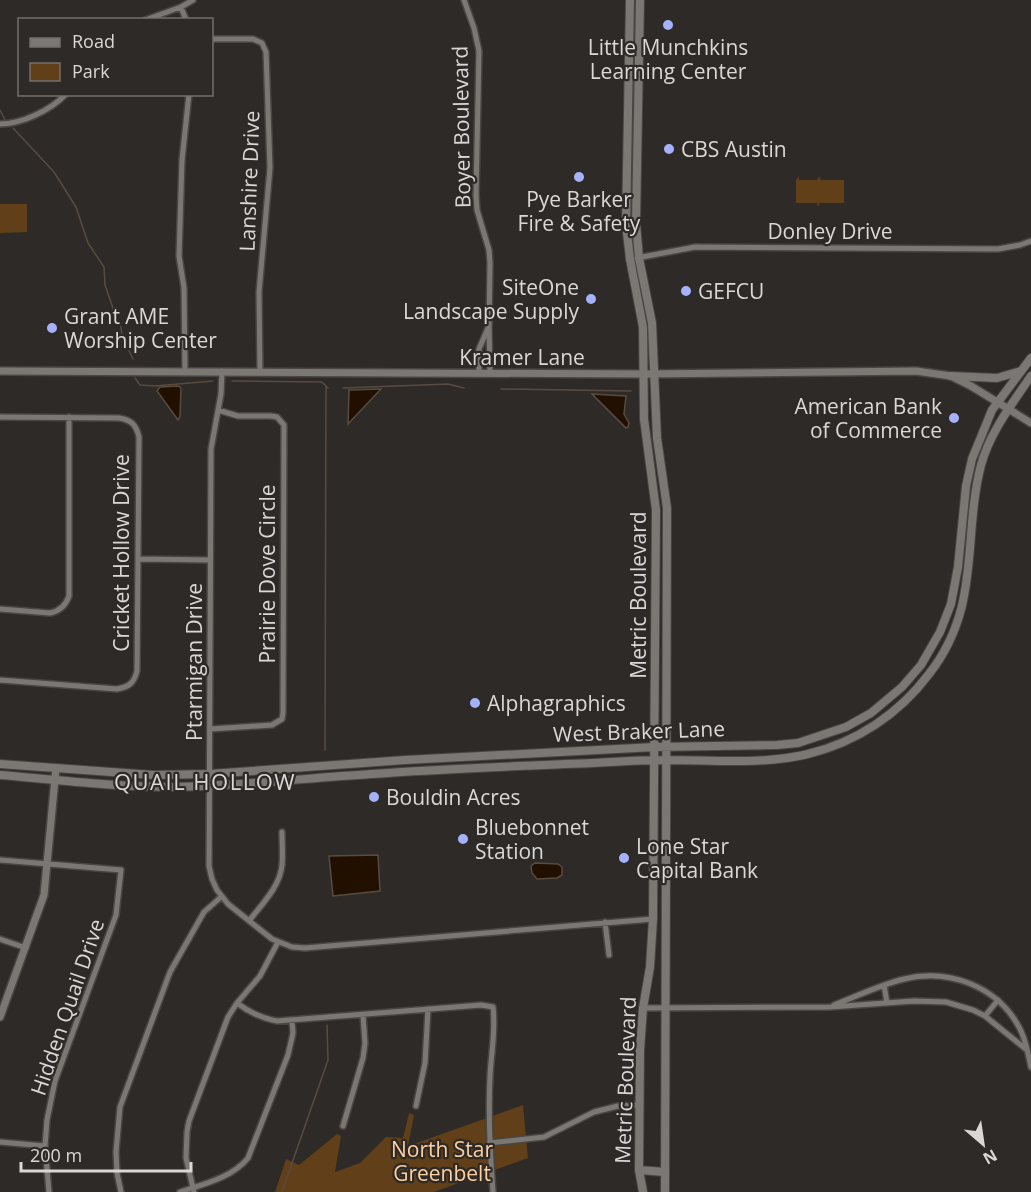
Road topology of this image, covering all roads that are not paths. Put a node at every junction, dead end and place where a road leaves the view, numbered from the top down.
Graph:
1 (193, 0) edge
2 (464, 0) edge
3 (630, 0) edge
4 (640, 0) edge
5 (181, 7) junction
6 (151, 18) edge
7 (185, 18) edge
8 (213, 39) edge
9 (64, 96) edge
10 (189, 96) edge
11 (0, 124) edge
12 (1031, 241) edge
13 (639, 258) junction
14 (630, 259) junction
15 (489, 327) junction
16 (1031, 358) edge
17 (0, 371) edge
18 (185, 371) junction
19 (222, 371) junction
20 (1021, 371) junction
21 (260, 372) junction
22 (479, 373) junction
23 (490, 373) junction
24 (644, 374) junction
25 (654, 374) junction
26 (951, 376) junction
27 (1031, 376) edge
28 (998, 402) junction
29 (1009, 408) junction
30 (218, 410) junction
31 (0, 417) edge
32 (69, 417) junction
33 (1031, 423) edge
34 (959, 549) junction
35 (971, 549) junction
36 (138, 559) junction
37 (210, 560) junction
38 (656, 565) junction
39 (666, 566) junction
40 (0, 609) edge
41 (0, 680) edge
42 (904, 685) junction
43 (913, 693) junction
44 (893, 696) junction
45 (903, 704) junction
46 (210, 729) junction
47 (655, 747) junction
48 (666, 747) junction
49 (533, 753) junction
50 (405, 760) junction
51 (666, 760) junction
52 (655, 761) junction
53 (0, 764) edge
54 (531, 766) junction
55 (56, 768) junction
56 (404, 771) junction
57 (210, 774) junction
58 (0, 776) edge
59 (55, 780) junction
60 (209, 786) junction
61 (282, 832) dead end
62 (0, 860) edge
63 (49, 864) junction
64 (221, 897) junction
65 (653, 919) junction
66 (249, 921) junction
67 (605, 922) junction
68 (0, 939) edge
69 (278, 942) junction
70 (26, 948) junction
71 (609, 955) dead end
72 (884, 985) junction
73 (998, 1000) junction
74 (237, 1003) junction
75 (887, 1003) junction
76 (830, 1007) junction
77 (643, 1008) junction
78 (428, 1009) junction
79 (666, 1009) junction
80 (363, 1015) junction
81 (985, 1016) junction
82 (0, 1017) edge
83 (292, 1021) junction
84 (1027, 1050) junction
85 (1031, 1067) edge
86 (639, 1105) junction
87 (416, 1106) dead end
88 (343, 1126) dead end
89 (0, 1142) edge
90 (489, 1143) junction
91 (45, 1146) junction
92 (639, 1170) junction
93 (665, 1172) junction
94 (193, 1190) edge
95 (49, 1192) edge
96 (121, 1192) edge
97 (180, 1192) edge
98 (493, 1192) edge
99 (643, 1192) edge
100 (665, 1192) edge

1 - 5 street
2 - 15 street, Boyer Boulevard
3 - 14 main road, Metric Boulevard
4 - 13 main road, Metric Boulevard
5 - 6 street
5 - 7 street
8 - 21 street, Lanshire Drive
9 - 11 street
10 - 18 street
12 - 13 street, Donley Drive
13 - 14 street, Donley Drive
13 - 25 main road, Metric Boulevard
14 - 24 main road, Metric Boulevard
15 - 22 street, Boyer Boulevard
15 - 23 street, Boyer Boulevard
16 - 20 main road, West Braker Lane
17 - 18 street, Kramer Lane
18 - 19 street, Kramer Lane
19 - 21 street, Kramer Lane
19 - 30 street, Ptarmigan Drive
20 - 26 main road
20 - 28 main road, West Braker Lane
21 - 22 street, Kramer Lane
22 - 23 street, Kramer Lane
23 - 24 street, Kramer Lane
24 - 25 street, Kramer Lane
24 - 38 main road, Metric Boulevard
25 - 26 street, Kramer Lane
25 - 39 main road, Metric Boulevard
26 - 28 street, Kramer Lane
27 - 29 main road, West Braker Lane
28 - 29 street, Kramer Lane
28 - 34 main road, West Braker Lane
29 - 33 street, Kramer Lane
29 - 35 main road, West Braker Lane
30 - 37 street, Ptarmigan Drive
30 - 46 street, Prairie Dove Circle
31 - 32 street, Cricket Hollow Drive
32 - 36 street, Cricket Hollow Drive
32 - 40 street
34 - 35 main road
34 - 42 main road, West Braker Lane
35 - 43 main road, West Braker Lane
36 - 37 street
36 - 41 street, Cricket Hollow Drive
37 - 46 street, Ptarmigan Drive
38 - 39 main road
38 - 47 main road, Metric Boulevard
39 - 48 main road, Metric Boulevard
42 - 43 main road
42 - 44 main road, West Braker Lane
43 - 45 main road, West Braker Lane
44 - 45 main road
44 - 48 main road, West Braker Lane
45 - 51 main road, West Braker Lane
46 - 57 street, Ptarmigan Drive
47 - 48 main road, West Braker Lane
47 - 49 main road, West Braker Lane
47 - 52 main road, Metric Boulevard
48 - 51 main road, Metric Boulevard
49 - 50 main road, West Braker Lane
49 - 54 main road
50 - 56 main road
50 - 57 main road, West Braker Lane
51 - 52 main road, West Braker Lane
51 - 79 main road, Metric Boulevard
52 - 54 main road, West Braker Lane
52 - 65 main road, Metric Boulevard
53 - 55 main road, West Braker Lane
54 - 56 main road, West Braker Lane
55 - 57 main road, West Braker Lane
55 - 59 street
56 - 60 main road, West Braker Lane
57 - 60 street, Ptarmigan Drive
58 - 59 main road, West Braker Lane
59 - 60 main road, West Braker Lane
59 - 63 street
60 - 64 street, Ptarmigan Drive
61 - 66 street
62 - 63 street
63 - 70 street
63 - 91 street, Hidden Quail Drive
64 - 66 street, Ptarmigan Drive
64 - 96 street
65 - 67 street, Ptarmigan Drive
65 - 77 main road, Metric Boulevard
66 - 69 street, Ptarmigan Drive
67 - 69 street, Ptarmigan Drive
67 - 71 street
68 - 70 street
69 - 74 street
70 - 82 street
72 - 73 street
72 - 75 street
72 - 76 street
73 - 81 street
73 - 84 street
74 - 83 street
74 - 94 street
75 - 76 street
75 - 81 street
76 - 79 street
77 - 79 street
77 - 86 main road, Metric Boulevard
78 - 80 street
78 - 87 street
78 - 90 street
79 - 93 main road, Metric Boulevard
80 - 83 street
80 - 88 street
81 - 84 street
83 - 94 street
84 - 85 street
86 - 90 street
86 - 92 main road, Metric Boulevard
89 - 91 street
90 - 98 street
91 - 95 street, Hidden Quail Drive
92 - 93 main road
92 - 99 main road, Metric Boulevard
93 - 100 main road, Metric Boulevard
94 - 97 street

